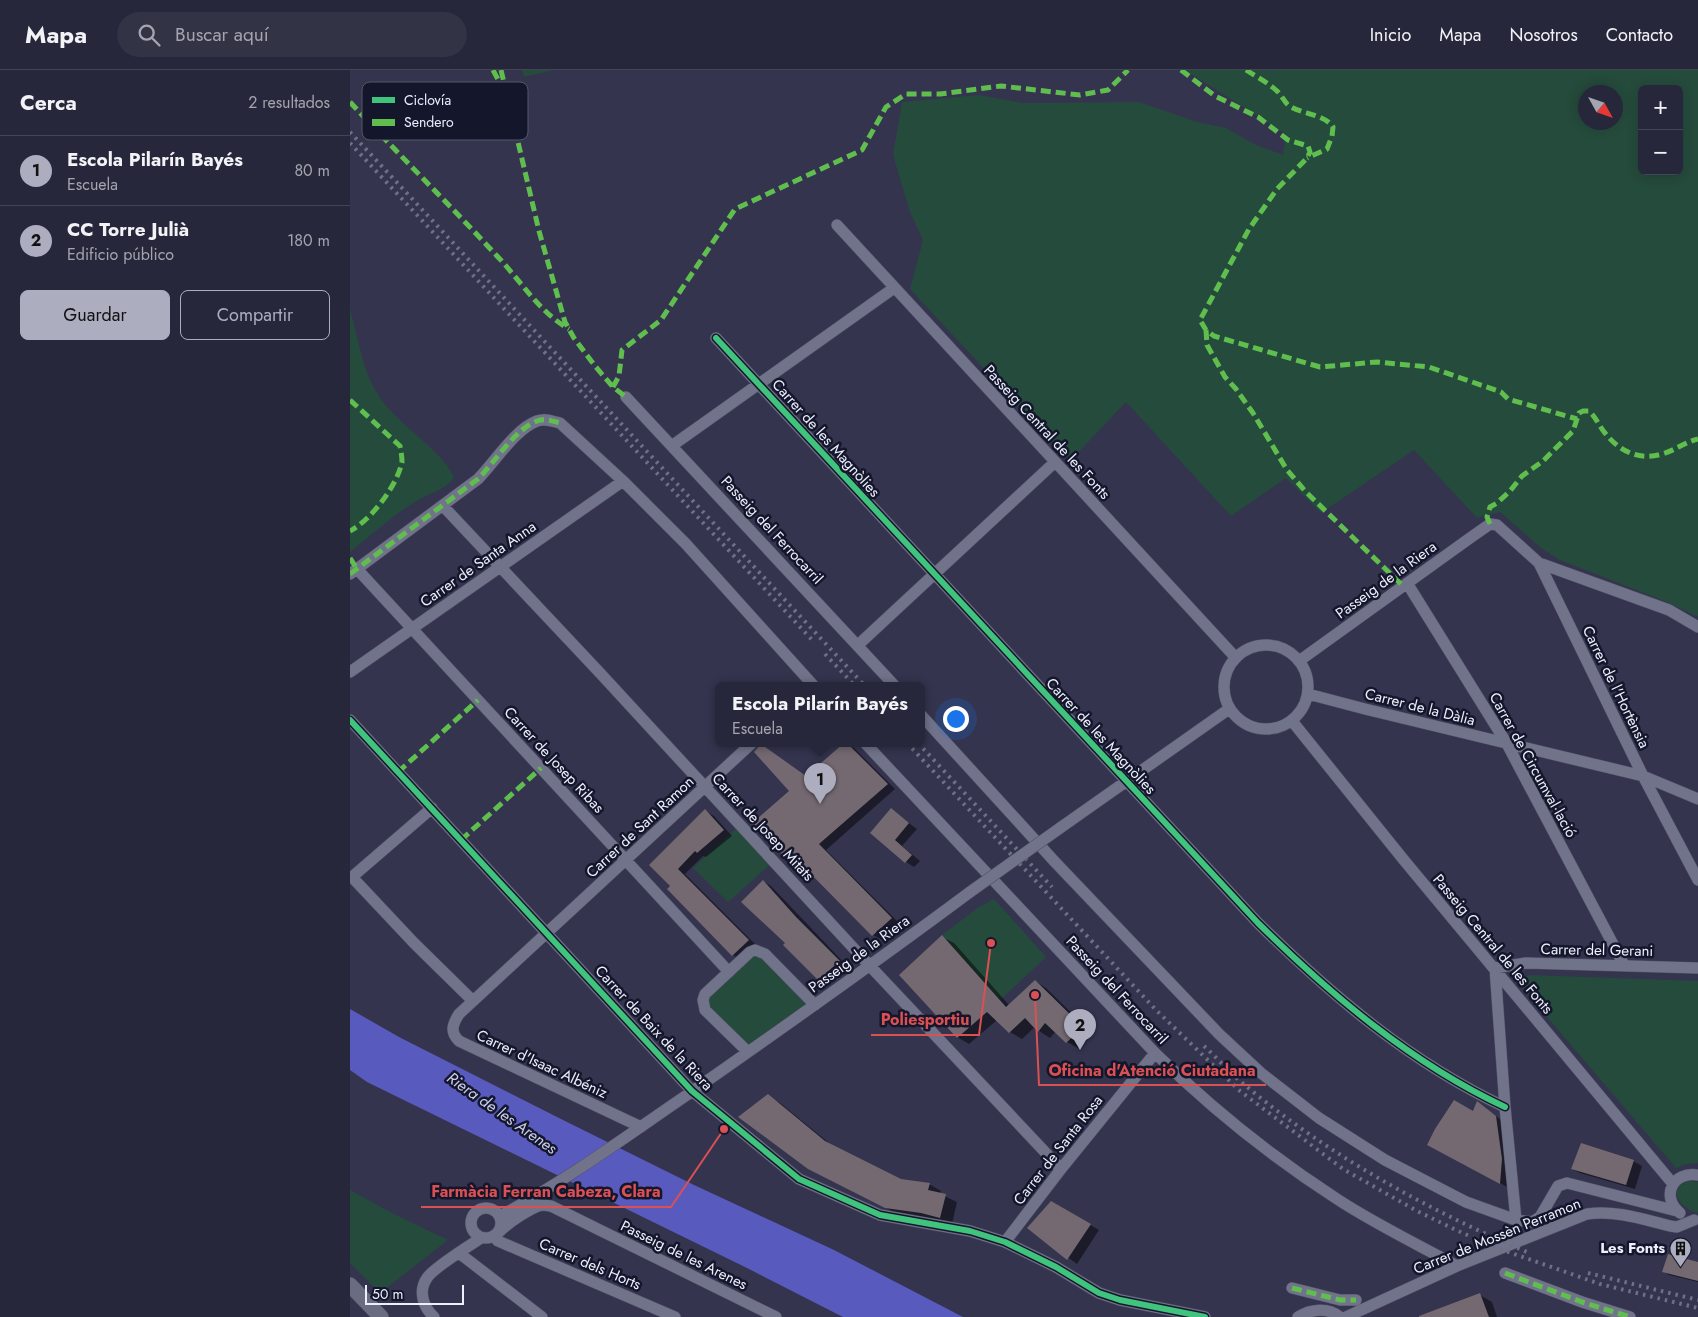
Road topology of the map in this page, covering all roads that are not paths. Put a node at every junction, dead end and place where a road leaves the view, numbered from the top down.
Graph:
1 (837, 225) dead end
2 (894, 288) junction
3 (716, 338) dead end
4 (759, 383) junction
5 (626, 397) dead end
6 (673, 445) junction
7 (1054, 462) junction
8 (623, 482) junction
9 (443, 506) junction
10 (1490, 524) joint
11 (1539, 563) junction
12 (500, 567) junction
13 (354, 572) edge
14 (934, 574) junction
15 (1407, 583) junction
16 (1698, 627) edge
17 (412, 629) junction
18 (858, 645) junction
19 (1236, 658) junction
20 (1299, 661) junction
21 (350, 672) edge
22 (809, 682) edge
23 (891, 682) edge
24 (1308, 694) junction
25 (1230, 709) junction
26 (925, 719) edge
27 (350, 720) edge
28 (1292, 721) junction
29 (1507, 744) junction
30 (748, 747) edge
31 (870, 747) edge
32 (1643, 776) junction
33 (1127, 782) junction
34 (705, 787) junction
35 (1698, 799) edge
36 (432, 808) junction
37 (626, 860) junction
38 (1698, 880) edge
39 (547, 932) junction
40 (870, 966) junction
41 (1624, 966) junction
42 (1495, 968) junction
43 (1698, 968) edge
44 (729, 972) junction
45 (473, 1001) junction
46 (815, 1005) junction
47 (748, 1052) junction
48 (1155, 1053) junction
49 (692, 1091) junction
50 (1505, 1107) junction
51 (641, 1126) junction
52 (1061, 1168) junction
53 (1698, 1175) edge
54 (1673, 1184) junction
55 (1677, 1211) junction
56 (500, 1216) junction
57 (1516, 1220) junction
58 (1696, 1220) edge
59 (497, 1234) junction
60 (481, 1238) junction
61 (1004, 1242) junction
62 (459, 1253) junction
63 (1457, 1266) junction
64 (1506, 1272) dead end
65 (350, 1285) edge
66 (1292, 1288) dead end
67 (1356, 1300) dead end
68 (381, 1317) edge
69 (434, 1317) edge
70 (542, 1317) edge
71 (675, 1317) edge
72 (776, 1317) edge
73 (1205, 1317) edge
74 (1298, 1317) edge
75 (1340, 1317) edge
76 (1346, 1317) edge
77 (1630, 1317) edge

1 - 2 street, Passeig Central de les Fonts
2 - 4 street
2 - 7 street, Passeig Central de les Fonts
3 - 4 street, Carrer de les Magnòlies
4 - 6 street
4 - 14 street, Carrer de les Magnòlies
5 - 6 street, Passeig del Ferrocarril
6 - 18 street, Passeig del Ferrocarril
7 - 14 street
7 - 19 street, Passeig Central de les Fonts
8 - 9 street
8 - 12 street, Carrer de Santa Anna
8 - 22 street
9 - 12 street, Carrer de Josep Mitats
9 - 13 street
10 - 11 street, Carrer de l'Hortènsia
10 - 15 street, Passeig de la Riera
11 - 16 street
11 - 32 street, Carrer de l'Hortènsia
12 - 17 street, Carrer de Santa Anna
12 - 34 street, Carrer de Josep Mitats
13 - 17 street, Carrer de Josep Ribas
14 - 18 street
14 - 33 street, Carrer de les Magnòlies
15 - 20 street, Passeig de la Riera
15 - 29 street, Carrer de Circumval·lació
17 - 21 street, Carrer de Santa Anna
17 - 37 street, Carrer de Josep Ribas
18 - 23 street, Passeig del Ferrocarril
19 - 20 street
19 - 25 street
20 - 24 street
24 - 28 street
24 - 29 street, Carrer de la Dàlia
25 - 28 street
25 - 33 street, Passeig de la Riera
26 - 57 street
27 - 36 street, Carrer de Baix de la Riera
28 - 42 street, Passeig Central de les Fonts
29 - 32 street, Carrer de la Dàlia
29 - 41 street, Carrer de Circumval·lació
30 - 34 street, Carrer de Sant Ramon
31 - 48 street, Passeig del Ferrocarril
32 - 35 street, Carrer de la Dàlia
32 - 38 street, Carrer de l'Hortènsia
33 - 40 street, Passeig de la Riera, bridge
33 - 50 street, Carrer de les Magnòlies
34 - 37 street, Carrer de Sant Ramon
34 - 40 street, Carrer de Josep Mitats
36 - 39 street, Carrer de Baix de la Riera
36 - 45 street
37 - 39 street, Carrer de Sant Ramon
37 - 44 street, Carrer de Josep Ribas
39 - 45 street, Carrer d'Isaac Albéniz
39 - 49 street, Carrer de Baix de la Riera
40 - 46 street, Passeig de la Riera
40 - 52 street, Carrer de Josep Mitats
41 - 42 street, Carrer del Gerani
41 - 43 street, Carrer del Gerani
42 - 50 street
42 - 54 street, Passeig Central de les Fonts
44 - 46 street
44 - 47 street
45 - 51 street, Carrer d'Isaac Albéniz
46 - 47 street, Passeig de la Riera
47 - 49 street, Passeig de la Riera
48 - 52 street, Carrer de Santa Rosa
48 - 63 street, Passeig del Ferrocarril
49 - 51 street, Passeig de la Riera
49 - 61 street, Carrer de Baix de la Riera
50 - 57 street
51 - 56 street, Passeig de la Riera
52 - 61 street, Carrer de Santa Rosa
53 - 54 street
54 - 55 street
55 - 57 street
55 - 58 street
56 - 59 street
56 - 60 street
58 - 63 street, Carrer de Mossèn Perramon
59 - 60 street
59 - 71 street, Carrer dels Horts
59 - 72 street, Passeig de les Arenes
60 - 62 street
61 - 73 street, Carrer de Baix de la Riera
62 - 69 street
62 - 70 street
63 - 76 street, Carrer de Mossèn Perramon
64 - 77 street
65 - 68 main road
66 - 67 street
74 - 75 street

